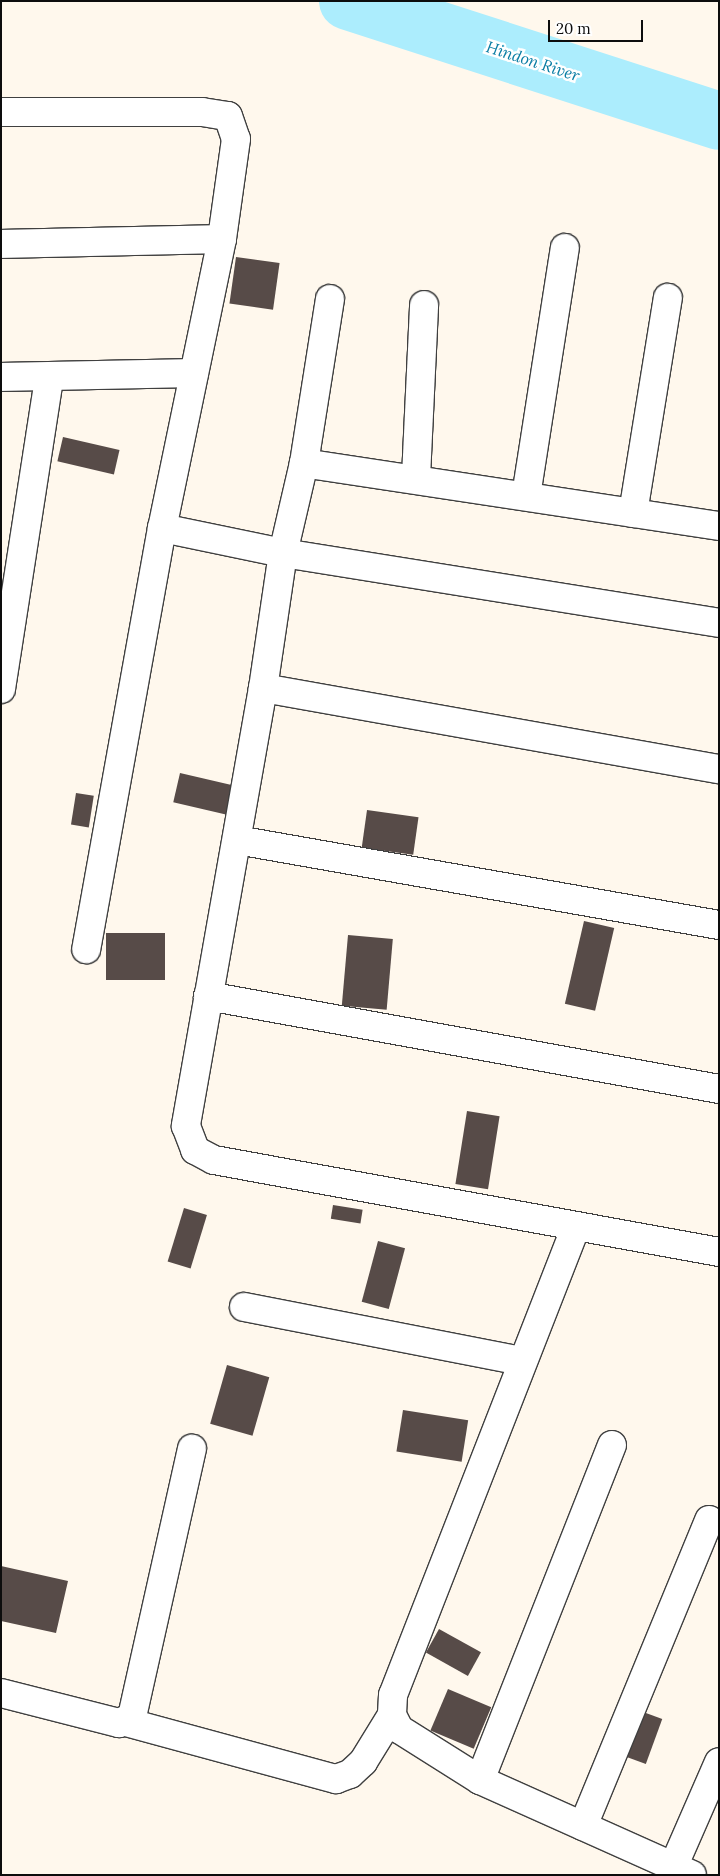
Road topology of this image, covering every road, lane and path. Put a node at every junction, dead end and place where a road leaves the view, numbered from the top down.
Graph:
1 (1, 112) edge
2 (222, 240) junction
3 (1, 244) edge
4 (565, 248) dead end
5 (668, 298) dead end
6 (330, 299) dead end
7 (424, 305) dead end
8 (194, 373) junction
9 (1, 377) edge
10 (49, 378) junction
11 (304, 463) junction
12 (416, 477) junction
13 (526, 496) junction
14 (633, 513) junction
15 (719, 526) edge
16 (162, 528) junction
17 (282, 553) junction
18 (719, 622) edge
19 (263, 688) junction
20 (1, 689) edge
21 (719, 769) edge
22 (237, 840) junction
23 (719, 925) edge
24 (86, 949) dead end
25 (208, 996) junction
26 (719, 1089) edge
27 (575, 1229) junction
28 (719, 1252) edge
29 (244, 1307) dead end
30 (522, 1361) junction
31 (612, 1445) dead end
32 (192, 1449) dead end
33 (709, 1520) dead end
34 (1, 1693) edge
35 (392, 1715) junction
36 (126, 1722) junction
37 (719, 1762) edge
38 (480, 1780) junction
39 (583, 1826) junction
40 (683, 1870) edge

1 - 2 street
2 - 3 street
2 - 8 street
4 - 13 street
5 - 14 street
6 - 11 street
7 - 12 street
8 - 10 street
8 - 16 street
9 - 10 street
10 - 20 street
11 - 12 street
11 - 17 street
12 - 13 street
13 - 14 street
14 - 15 street
16 - 17 street
16 - 24 street
17 - 18 street
17 - 19 street
19 - 21 street
19 - 22 street
22 - 23 street
22 - 25 street
25 - 26 street
25 - 27 street
27 - 28 street
27 - 30 street
29 - 30 street
30 - 35 street
31 - 38 street
32 - 36 street
33 - 39 street
34 - 36 street
35 - 36 street
35 - 38 street
37 - 40 street
38 - 39 street
39 - 40 street

